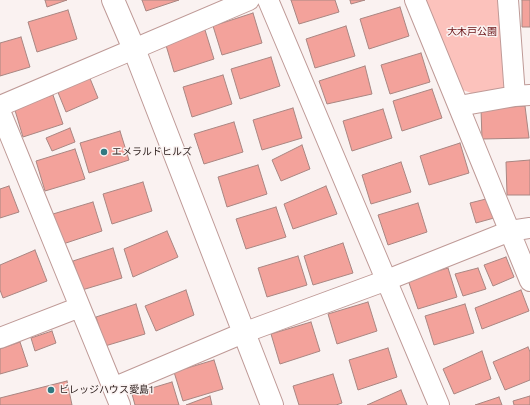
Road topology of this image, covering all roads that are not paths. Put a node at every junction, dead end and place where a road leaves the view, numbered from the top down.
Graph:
1 (113, 0) edge
2 (250, 0) edge
3 (268, 0) edge
4 (415, 0) edge
5 (508, 0) edge
6 (134, 49) junction
7 (522, 95) edge
8 (0, 106) edge
9 (459, 106) junction
10 (0, 111) edge
11 (530, 228) edge
12 (510, 231) junction
13 (387, 280) junction
14 (530, 281) edge
15 (80, 307) junction
16 (243, 333) junction
17 (0, 338) edge
18 (117, 397) edge
19 (272, 405) edge
20 (438, 405) edge

1 - 6 street
2 - 6 street
3 - 13 street
4 - 9 street
5 - 7 street
6 - 8 street
6 - 16 street
7 - 9 street
9 - 12 street
10 - 15 street
11 - 12 street
12 - 13 street
12 - 14 street
13 - 16 street
13 - 20 street
15 - 17 street
15 - 18 street
16 - 18 street
16 - 19 street

